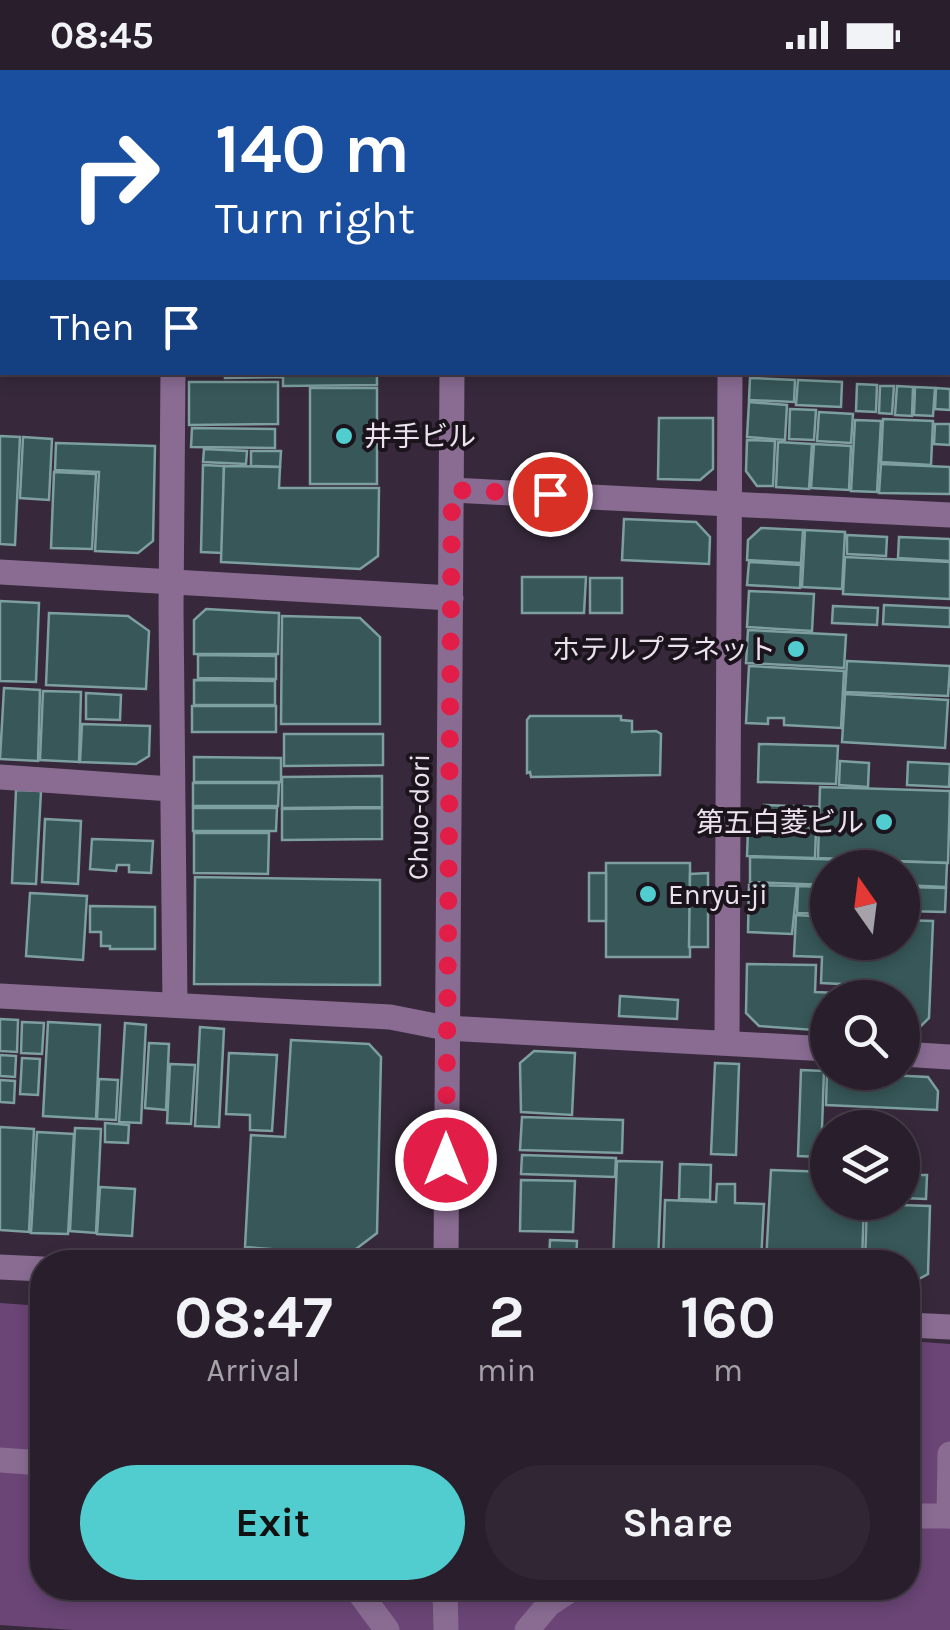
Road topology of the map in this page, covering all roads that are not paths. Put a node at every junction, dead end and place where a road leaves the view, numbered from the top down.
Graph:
1 (173, 375) edge
2 (452, 375) edge
3 (730, 375) edge
4 (452, 490) junction
5 (729, 505) junction
6 (950, 515) edge
7 (0, 572) edge
8 (171, 582) junction
9 (450, 598) junction
10 (0, 777) edge
11 (171, 789) junction
12 (0, 996) edge
13 (175, 1005) junction
14 (446, 1028) junction
15 (727, 1042) junction
16 (810, 1048) edge
17 (920, 1055) edge
18 (950, 1057) edge
19 (446, 1250) edge
20 (0, 1267) edge
21 (30, 1269) edge
22 (920, 1325) edge
23 (950, 1327) edge
24 (950, 1454) edge
25 (0, 1460) edge
26 (30, 1463) edge
27 (920, 1516) edge
28 (950, 1516) edge
29 (365, 1600) edge
30 (445, 1600) edge
31 (554, 1600) edge
32 (387, 1630) edge
33 (446, 1630) edge
34 (528, 1630) edge

1 - 8 street
2 - 4 street, Chuo-dori
3 - 5 street
4 - 5 street
4 - 9 street, Chuo-dori
5 - 6 street
5 - 15 street
7 - 8 street
8 - 9 street
8 - 11 street
9 - 14 street, Chuo-dori
10 - 11 street
11 - 13 street
12 - 13 street
13 - 14 street
14 - 15 street
14 - 19 street, Chuo-dori
15 - 16 street
17 - 18 street
20 - 21 street
22 - 23 street
24 - 28 street
25 - 26 street
27 - 28 street
29 - 32 street
30 - 33 street
31 - 34 street

